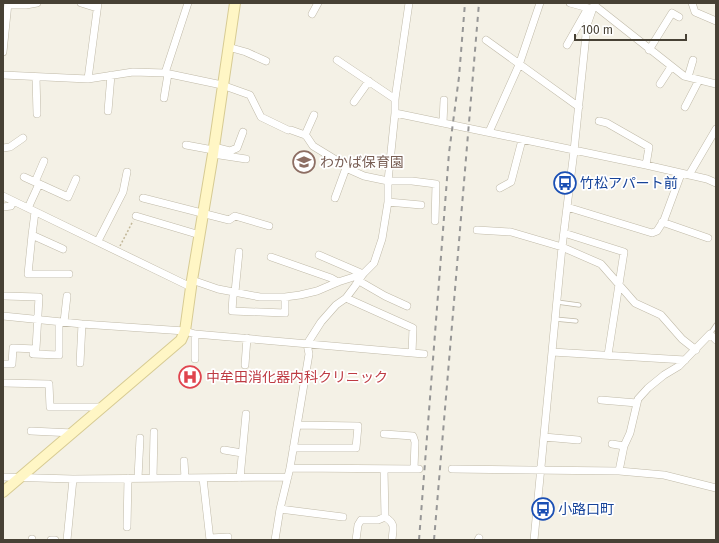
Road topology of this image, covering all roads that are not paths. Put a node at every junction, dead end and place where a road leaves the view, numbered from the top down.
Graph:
1 (37, 3) edge
2 (81, 3) edge
3 (188, 3) edge
4 (235, 3) edge
5 (318, 3) edge
6 (409, 3) edge
7 (540, 3) edge
8 (570, 3) edge
9 (692, 3) edge
10 (8, 4) edge
11 (98, 5) edge
12 (592, 6) edge
13 (312, 14) dead end
14 (679, 17) dead end
15 (716, 21) edge
16 (486, 40) dead end
17 (567, 45) dead end
18 (228, 47) junction
19 (649, 50) junction
20 (3, 52) edge
21 (337, 60) dead end
22 (693, 60) dead end
23 (266, 62) dead end
24 (520, 64) junction
25 (671, 67) junction
26 (167, 73) junction
27 (3, 75) edge
28 (111, 75) junction
29 (36, 77) junction
30 (688, 77) junction
31 (88, 79) junction
32 (699, 80) junction
33 (369, 81) junction
34 (660, 84) dead end
35 (716, 84) edge
36 (222, 85) junction
37 (164, 98) dead end
38 (395, 99) junction
39 (444, 100) dead end
40 (354, 102) dead end
41 (579, 107) junction
42 (685, 107) dead end
43 (108, 111) dead end
44 (395, 113) junction
45 (37, 114) dead end
46 (314, 115) dead end
47 (599, 121) dead end
48 (443, 123) junction
49 (716, 130) edge
50 (243, 132) dead end
51 (489, 132) junction
52 (305, 136) junction
53 (22, 138) dead end
54 (522, 140) junction
55 (186, 145) dead end
56 (3, 148) edge
57 (213, 150) junction
58 (574, 151) junction
59 (246, 159) dead end
60 (44, 161) dead end
61 (646, 166) junction
62 (346, 168) junction
63 (127, 172) dead end
64 (681, 174) junction
65 (689, 175) junction
66 (24, 176) dead end
67 (76, 179) dead end
68 (388, 181) junction
69 (37, 183) junction
70 (716, 183) edge
71 (500, 188) dead end
72 (3, 196) edge
73 (143, 198) dead end
74 (335, 198) dead end
75 (13, 201) junction
76 (388, 202) junction
77 (421, 205) dead end
78 (3, 207) edge
79 (567, 207) junction
80 (28, 208) junction
81 (35, 212) junction
82 (203, 214) junction
83 (136, 216) road end
84 (436, 221) dead end
85 (662, 222) junction
86 (269, 226) dead end
87 (476, 230) dead end
88 (564, 233) junction
89 (32, 235) junction
90 (200, 235) junction
91 (708, 238) dead end
92 (98, 241) junction
93 (562, 247) junction
94 (63, 249) dead end
95 (239, 252) dead end
96 (319, 255) dead end
97 (271, 257) dead end
98 (69, 274) dead end
99 (363, 274) junction
100 (359, 281) junction
101 (338, 282) junction
102 (192, 283) junction
103 (619, 285) junction
104 (236, 292) junction
105 (4, 296) edge
106 (66, 296) dead end
107 (285, 296) junction
108 (346, 298) junction
109 (557, 302) junction
110 (579, 305) dead end
111 (407, 306) dead end
112 (3, 316) edge
113 (38, 319) junction
114 (555, 319) junction
115 (576, 321) dead end
116 (62, 322) junction
117 (82, 324) junction
118 (716, 325) edge
119 (190, 332) junction
120 (710, 334) junction
121 (247, 338) junction
122 (716, 340) edge
123 (307, 344) junction
124 (696, 350) junction
125 (552, 352) junction
126 (412, 353) junction
127 (33, 354) dead end
128 (424, 354) dead end
129 (608, 355) junction
130 (195, 359) dead end
131 (685, 360) junction
132 (80, 363) dead end
133 (3, 364) edge
134 (245, 365) dead end
135 (3, 383) edge
136 (601, 400) dead end
137 (637, 403) junction
138 (104, 406) junction
139 (246, 414) dead end
140 (298, 425) junction
141 (31, 431) dead end
142 (154, 432) dead end
143 (73, 433) junction
144 (384, 434) dead end
145 (544, 437) junction
146 (140, 438) dead end
147 (578, 440) dead end
148 (612, 444) dead end
149 (624, 446) junction
150 (293, 448) junction
151 (224, 450) dead end
152 (242, 452) junction
153 (184, 461) dead end
154 (290, 468) junction
155 (384, 469) junction
156 (452, 469) dead end
157 (541, 470) junction
158 (619, 471) junction
159 (3, 477) edge
160 (20, 477) junction
161 (288, 477) junction
162 (128, 478) junction
163 (138, 478) junction
164 (154, 478) junction
165 (186, 478) junction
166 (203, 478) junction
167 (240, 478) junction
168 (73, 479) junction
169 (716, 488) edge
170 (3, 492) edge
171 (280, 509) junction
172 (343, 517) dead end
173 (385, 517) junction
174 (127, 527) dead end
175 (228, 537) dead end
176 (210, 539) edge
177 (50, 540) edge
178 (55, 540) edge
179 (68, 540) edge
180 (275, 540) edge
181 (356, 540) edge
182 (392, 540) edge
183 (534, 540) edge

1 - 10 street
2 - 11 street
3 - 26 street
4 - 18 street
5 - 13 street
6 - 38 street
7 - 24 street
8 - 12 street
9 - 15 street
10 - 20 street
11 - 31 street
12 - 17 street
12 - 19 street
12 - 41 street
14 - 19 street
16 - 24 street
18 - 23 street
18 - 36 street
19 - 25 street
21 - 33 street
22 - 30 street
24 - 41 street
24 - 51 street
25 - 30 street
25 - 34 street
26 - 28 street
26 - 36 street
26 - 37 street
27 - 29 street
28 - 31 street
28 - 43 street
29 - 31 street
29 - 45 street
30 - 32 street
32 - 35 street
32 - 42 street
33 - 38 street
33 - 40 street
36 - 52 street
36 - 57 street
38 - 44 street
39 - 48 street
41 - 58 street
44 - 48 street
44 - 68 street
46 - 52 street
47 - 61 street
48 - 51 street
49 - 65 street
50 - 57 street
51 - 54 street
52 - 62 street
53 - 56 street
54 - 58 street
54 - 71 street
55 - 57 street
57 - 59 street
57 - 82 street
58 - 61 street
58 - 79 street
60 - 69 street
61 - 64 street
62 - 68 street
62 - 74 street
63 - 92 street
64 - 65 street
64 - 85 street
65 - 70 street
66 - 69 street
67 - 69 street
68 - 76 street
68 - 84 street
69 - 80 street
72 - 75 street
73 - 82 street
75 - 78 street
75 - 80 street
76 - 77 street
76 - 99 street
79 - 85 street
79 - 88 street
80 - 81 street
81 - 89 street
81 - 92 street
82 - 86 street
82 - 90 street
83 - 90 street
85 - 91 street
87 - 93 street
88 - 93 street
88 - 103 street
89 - 94 street
89 - 98 street
90 - 102 street
92 - 102 street
93 - 103 street
93 - 109 street
95 - 104 street
96 - 99 street
97 - 101 street
99 - 100 street
99 - 101 street
100 - 108 street
100 - 111 street
101 - 107 street
102 - 104 street
102 - 119 street
103 - 124 street
103 - 129 street
104 - 107 street
104 - 107 street
105 - 113 street
106 - 116 street
108 - 123 street
108 - 126 street
109 - 110 lane
109 - 114 street
112 - 113 street
113 - 116 street
113 - 133 street
114 - 115 lane
114 - 125 street
116 - 117 street
116 - 127 street
117 - 119 street
117 - 132 street
118 - 120 lane
119 - 121 street
119 - 130 street
119 - 138 street
120 - 122 street
120 - 124 street
121 - 123 street
121 - 134 street
123 - 126 street
123 - 140 street
124 - 131 street
125 - 129 street
125 - 145 street
126 - 128 street
129 - 131 street
131 - 137 street
135 - 138 street
136 - 137 street
137 - 149 street
138 - 143 street
139 - 152 street
140 - 150 street
140 - 150 street
141 - 143 street
142 - 164 street
143 - 160 street
144 - 155 street
145 - 147 street
145 - 157 street
146 - 163 street
148 - 149 street
149 - 158 street
150 - 154 street
151 - 152 street
152 - 167 street
153 - 165 street
154 - 155 street
154 - 161 street
155 - 173 street
156 - 157 street
157 - 158 street
157 - 183 street
158 - 169 street
159 - 160 street
160 - 168 street
160 - 170 street
161 - 167 street
161 - 171 street
162 - 163 street
162 - 168 street
162 - 174 street
163 - 164 street
164 - 165 street
165 - 166 street
166 - 167 street
166 - 176 street
168 - 179 street
171 - 172 street
171 - 180 street
173 - 181 street
173 - 182 street
175 - 176 street
177 - 178 street

